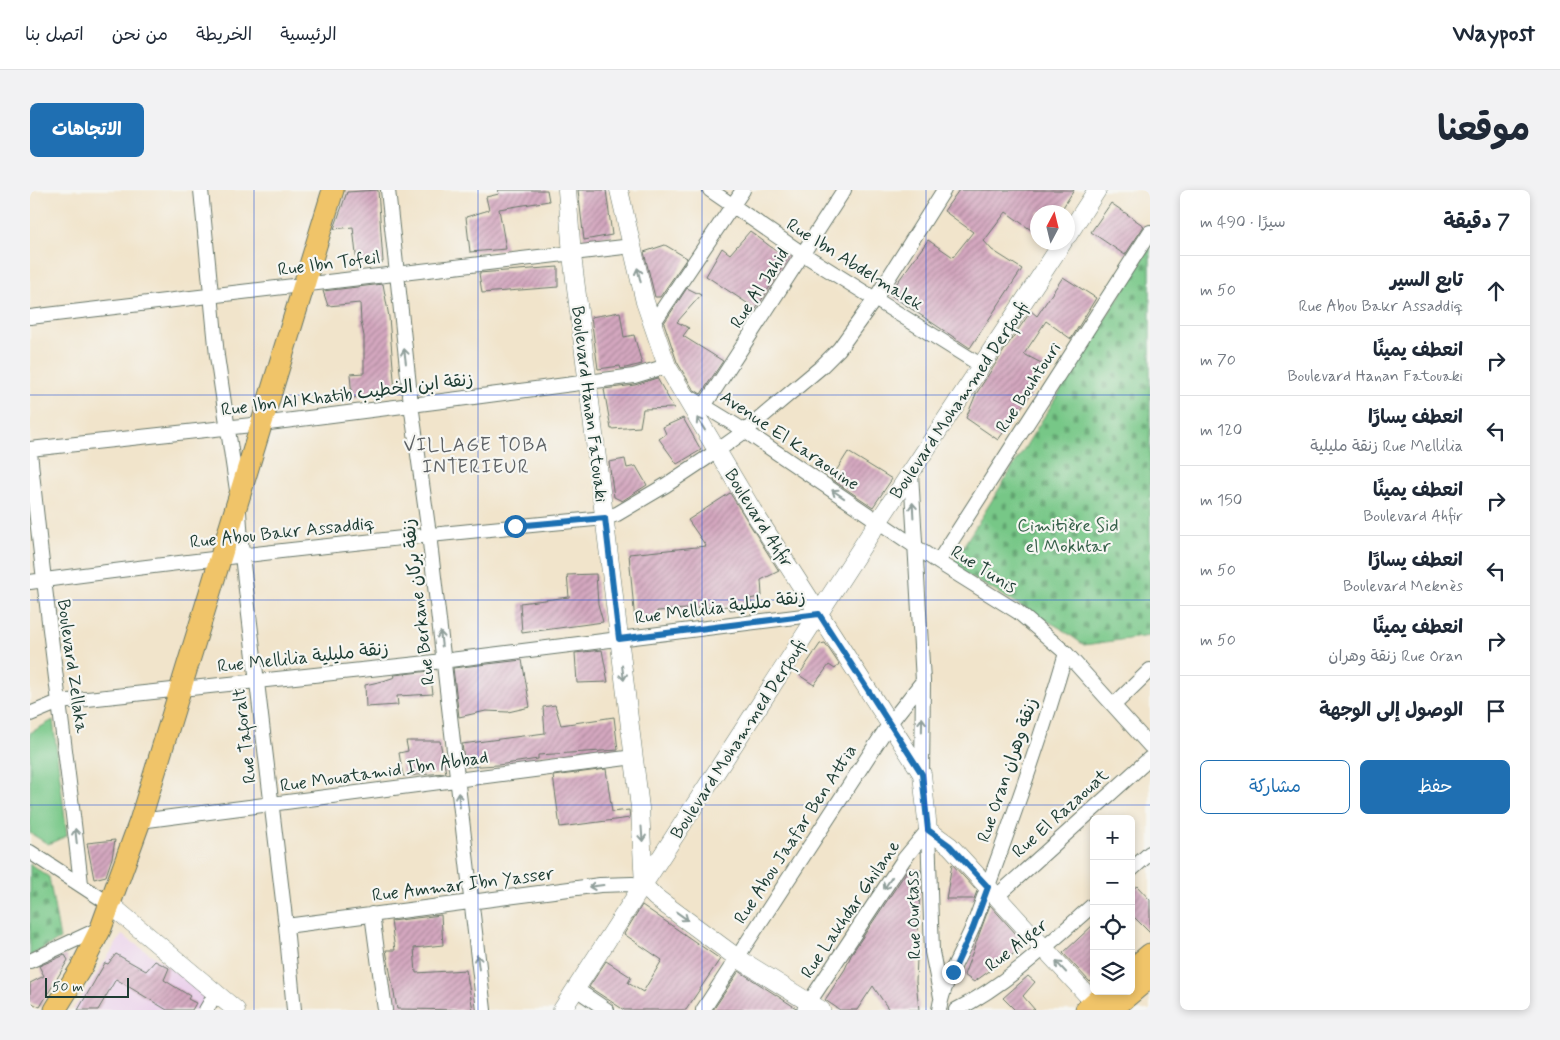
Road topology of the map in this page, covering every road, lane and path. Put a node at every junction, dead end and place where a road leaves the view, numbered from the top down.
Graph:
1 (201, 190) edge
2 (332, 190) edge
3 (388, 190) edge
4 (567, 190) edge
5 (619, 190) edge
6 (710, 190) edge
7 (743, 190) edge
8 (844, 190) edge
9 (944, 190) edge
10 (1097, 190) edge
11 (732, 207) junction
12 (1075, 225) edge
13 (1150, 232) edge
14 (632, 246) junction
15 (1058, 250) edge
16 (803, 254) junction
17 (572, 255) junction
18 (397, 273) junction
19 (302, 285) junction
20 (211, 296) junction
21 (875, 299) junction
22 (30, 317) edge
23 (652, 325) junction
24 (667, 366) junction
25 (982, 366) junction
26 (587, 381) junction
27 (681, 391) junction
28 (410, 404) junction
29 (704, 406) junction
30 (261, 424) junction
31 (227, 428) junction
32 (745, 431) junction
33 (30, 451) edge
34 (717, 451) junction
35 (911, 473) junction
36 (238, 497) junction
37 (605, 518) junction
38 (878, 522) junction
39 (429, 534) junction
40 (914, 547) junction
41 (242, 556) junction
42 (219, 558) junction
43 (938, 562) junction
44 (36, 581) edge
45 (819, 614) junction
46 (619, 639) junction
47 (1066, 653) junction
48 (443, 660) junction
49 (1150, 670) edge
50 (923, 681) junction
51 (256, 682) junction
52 (180, 690) junction
53 (59, 702) junction
54 (1114, 704) junction
55 (30, 714) edge
56 (890, 723) junction
57 (1150, 746) edge
58 (634, 757) junction
59 (1150, 758) edge
60 (922, 774) junction
61 (457, 781) junction
62 (271, 806) junction
63 (140, 821) junction
64 (928, 830) junction
65 (30, 852) edge
66 (1150, 853) edge
67 (1135, 866) edge
68 (81, 884) junction
69 (644, 886) junction
70 (992, 892) junction
71 (471, 902) junction
72 (111, 905) junction
73 (1093, 905) edge
74 (372, 914) junction
75 (286, 926) junction
76 (101, 928) junction
77 (1044, 949) junction
78 (1150, 954) edge
79 (736, 957) junction
80 (30, 961) edge
81 (1135, 967) edge
82 (1150, 977) edge
83 (576, 989) junction
84 (216, 993) junction
85 (940, 1004) edge
86 (1100, 1005) edge
87 (812, 1007) edge
88 (55, 1010) edge
89 (206, 1010) edge
90 (236, 1010) edge
91 (294, 1010) edge
92 (385, 1010) edge
93 (484, 1010) edge
94 (562, 1010) edge
95 (608, 1010) edge
96 (702, 1010) edge
97 (956, 1010) edge

1 - 20 street, Rue Taforalt
2 - 19 main road
3 - 18 street, Rue Berkane زنقة بركان
4 - 17 street, Boulevard Hanan Fatouaki
5 - 14 street, Boulevard Ahfir
6 - 11 street, Rue Ibn Abdelmalek
7 - 11 street
8 - 16 street, Rue Al Jahid
9 - 21 street, Rue Abou Bakr Assaddiq
10 - 12 street
11 - 16 street, Rue Ibn Abdelmalek
11 - 23 street
13 - 43 street, Rue Bouhtouri
14 - 17 street, Rue Ibn Tofeil
23 -> 14 street, Boulevard Ahfir
15 - 25 street, Boulevard Mohammed Derfoufi
16 - 21 street, Rue Ibn Abdelmalek
16 - 29 street, Rue Al Jahid
17 - 18 street, Rue Ibn Tofeil
17 - 26 street, Boulevard Hanan Fatouaki
18 - 19 street, Rue Ibn Tofeil
28 -> 18 street, Rue Berkane زنقة بركان
19 - 20 street, Rue Ibn Tofeil
19 - 30 main road
20 - 22 street, Rue Ibn Tofeil
20 - 31 street, Rue Taforalt
21 - 25 street, Rue Ibn Abdelmalek
21 - 32 street, Rue Abou Bakr Assaddiq
23 - 24 street, Boulevard Ahfir
24 - 26 street, Rue Ibn Al Khatib زنقة ابن الخطيب
24 - 27 street, Boulevard Ahfir
25 - 35 street, Boulevard Mohammed Derfoufi
26 - 28 street, Rue Ibn Al Khatib زنقة ابن الخطيب
26 - 37 street, Boulevard Hanan Fatouaki
27 - 29 street, Avenue El Karaouine
34 -> 27 street, Boulevard Ahfir
28 - 30 street, Rue Ibn Al Khatib زنقة ابن الخطيب
28 - 39 street, Rue Berkane زنقة بركان
29 - 32 street, Avenue El Karaouine
30 - 31 street, Rue Ibn Al Khatib زنقة ابن الخطيب
30 - 36 main road
31 - 33 street, Rue Ibn Al Khatib زنقة ابن الخطيب
31 - 36 street, Rue Taforalt
32 - 34 street, Rue Abou Bakr Assaddiq
38 -> 32 street, Avenue El Karaouine
33 - 44 street, Boulevard Zellaka
34 - 37 street, Rue Abou Bakr Assaddiq
34 - 45 street, Boulevard Ahfir
35 - 38 street, Boulevard Mohammed Derfoufi
40 -> 35 street
36 - 41 street, Rue Taforalt
36 - 42 main road
37 - 39 street, Rue Abou Bakr Assaddiq
37 - 46 street, Boulevard Hanan Fatouaki
38 - 40 street, Rue Tunis
38 - 45 street, Boulevard Mohammed Derfoufi
39 - 41 street, Rue Abou Bakr Assaddiq
48 -> 39 street, Rue Berkane زنقة بركان
40 - 43 street, Rue Tunis
40 - 50 street
41 - 42 street, Rue Abou Bakr Assaddiq
41 - 51 street, Rue Taforalt
42 - 44 street, Rue Abou Bakr Assaddiq
42 - 52 main road
43 - 47 street, Rue Tunis
44 - 53 street, Boulevard Zellaka
45 - 46 street, Rue Mellilia زنقة مليلية
45 - 56 street, Boulevard Ahfir
45 - 69 street, Boulevard Mohammed Derfoufi
46 - 48 street, Rue Mellilia زنقة مليلية
46 -> 58 street, Boulevard Hanan Fatouaki
47 - 54 street, Rue Tunis
47 - 70 street, Rue Oran زنقة وهران
48 - 51 street, Rue Mellilia زنقة مليلية
48 - 61 street, Rue Berkane زنقة بركان
49 - 54 street
50 - 56 street, Rue Abou Jaafar Ben Attia
60 -> 50 street
51 - 52 street, Rue Mellilia زنقة مليلية
51 - 62 street, Rue Taforalt
52 - 53 street, Rue Mellilia زنقة مليلية
52 - 63 main road
53 - 55 street, Rue Mellilia زنقة مليلية
68 -> 53 street, Boulevard Zellaka
54 - 57 street, Rue Tunis
56 - 60 street, Boulevard Ahfir
56 - 79 street, Rue Abou Jaafar Ben Attia
58 - 61 street, Rue Mouatamid Ibn Abbad
58 -> 69 street, Boulevard Hanan Fatouaki
59 - 70 street, Rue El Razaouat
60 - 64 street, Boulevard Ahfir
61 - 62 street, Rue Mouatamid Ibn Abbad
71 -> 61 street, Rue Berkane زنقة بركان
62 - 63 street, Rue Mouatamid Ibn Abbad
62 - 75 street, Rue Taforalt
63 - 72 main road
64 - 70 street
64 - 85 street, Rue Ourtass
64 -> 87 street, Rue Lakhdar Ghilane
65 - 68 street
66 - 67 street
68 - 72 street
69 -> 71 street, Rue Ammar Ibn Yasser
69 -> 79 street
69 - 83 street, Boulevard Mohammed Derfoufi
70 - 77 street
70 - 85 street, Rue Oran زنقة وهران
71 - 74 street, Rue Ammar Ibn Yasser
93 -> 71 street, Rue Berkane زنقة بركان
72 - 76 main road
72 - 84 street
73 - 77 street, Rue Alger
74 - 75 street, Rue Ammar Ibn Yasser
74 - 92 street
75 - 91 street, Rue Taforalt
76 - 80 street
76 - 88 main road
86 -> 77 street
77 - 97 street, Rue Alger
78 - 81 main road
79 - 87 street
79 - 96 street, Rue Abou Jaafar Ben Attia
82 - 86 main road
83 - 94 street, Boulevard Mohammed Derfoufi
83 - 95 street
84 - 89 street
84 - 90 street

